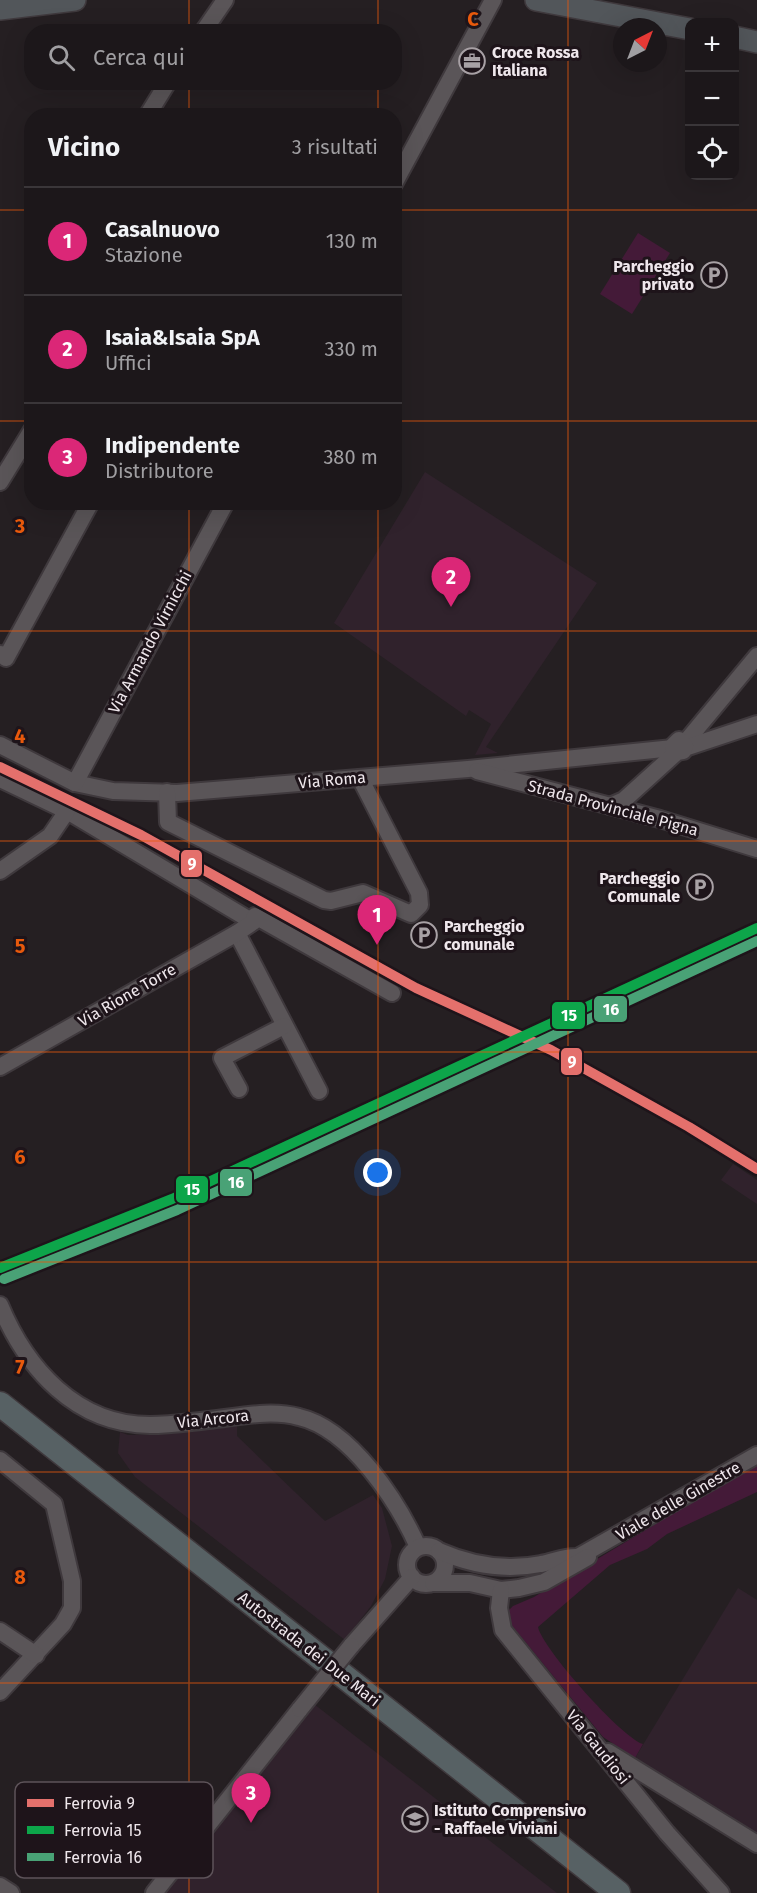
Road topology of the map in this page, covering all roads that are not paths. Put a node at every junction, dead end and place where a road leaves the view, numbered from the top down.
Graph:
1 (75, 0) edge
2 (225, 0) edge
3 (493, 0) edge
4 (536, 0) edge
5 (34, 3) edge
6 (622, 7) edge
7 (0, 9) edge
8 (208, 24) edge
9 (685, 27) edge
10 (739, 39) edge
11 (757, 42) edge
12 (163, 90) edge
13 (152, 108) edge
14 (402, 169) edge
15 (24, 443) edge
16 (0, 482) edge
17 (87, 510) edge
18 (222, 510) edge
19 (0, 654) edge
20 (757, 656) edge
21 (757, 724) edge
22 (0, 745) edge
23 (680, 748) junction
24 (539, 760) junction
25 (468, 769) junction
26 (360, 778) junction
27 (0, 779) edge
28 (75, 783) junction
29 (640, 786) junction
30 (539, 787) junction
31 (167, 792) junction
32 (610, 806) junction
33 (67, 811) junction
34 (660, 819) junction
35 (757, 849) edge
36 (0, 871) edge
37 (253, 922) junction
38 (237, 933) junction
39 (392, 993) dead end
40 (284, 1026) junction
41 (0, 1068) edge
42 (239, 1089) dead end
43 (319, 1091) dead end
44 (0, 1305) edge
45 (0, 1404) edge
46 (0, 1424) edge
47 (757, 1455) edge
48 (0, 1460) edge
49 (418, 1547) junction
50 (598, 1547) junction
51 (440, 1551) junction
52 (412, 1577) junction
53 (433, 1583) junction
54 (501, 1590) junction
55 (0, 1631) edge
56 (36, 1654) junction
57 (0, 1692) edge
58 (597, 1745) junction
59 (213, 1818) edge
60 (757, 1844) edge
61 (166, 1878) edge
62 (0, 1886) edge
63 (11, 1893) edge
64 (154, 1893) edge
65 (592, 1893) edge
66 (618, 1893) edge
67 (721, 1893) edge

1 - 5 main road
2 - 8 street
3 - 14 street
4 - 6 main road
5 - 7 main road
6 - 9 main road
10 - 11 main road
12 - 13 street
15 - 16 street
17 - 19 street
18 - 28 street, Via Armando Virnicchi
20 - 23 street
21 - 23 street, Via Roma
22 - 28 street, Via Roma
23 - 24 street, Via Roma
23 - 29 street, Via Roma
24 - 25 street, Via Roma
24 - 30 street
25 - 26 street, Via Roma
25 - 30 street, Strada Provinciale Pigna
26 - 31 street, Via Roma
26 - 31 street
27 - 33 street
28 - 31 street, Via Roma
29 - 32 street, Via Roma
29 - 34 street
30 - 32 street, Strada Provinciale Pigna
32 - 34 street, Strada Provinciale Pigna
33 - 36 street
33 - 37 street
34 - 35 street, Strada Provinciale Pigna
37 - 38 street, Via Rione Torre
37 - 39 street
38 - 40 street
38 - 41 street, Via Rione Torre
40 - 42 street
40 - 43 street
44 - 49 street, Via Arcora
45 - 66 highway, Autostrada dei Due Mari
46 - 65 highway, Autostrada dei Due Mari
47 - 50 street, Viale delle Ginestre
48 - 56 street
49 - 51 street
49 - 52 street
50 - 51 street, Viale delle Ginestre
50 - 54 street, Viale delle Ginestre
51 - 53 street
52 - 53 street
52 - 59 street, bridge
53 - 54 street, Viale delle Ginestre
54 - 58 street, Via Gaudiosi
55 - 56 street
56 - 57 street
58 - 60 street
58 - 67 street, Via Gaudiosi
61 - 64 street, bridge
62 - 63 street

